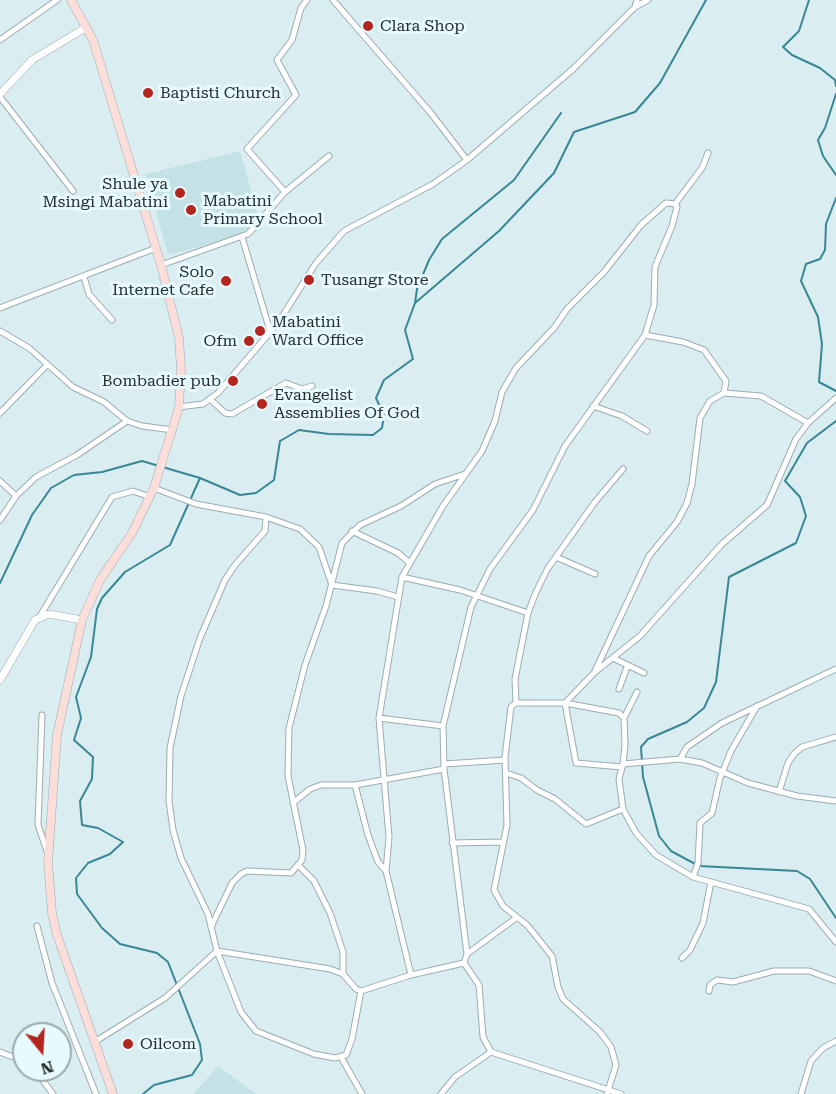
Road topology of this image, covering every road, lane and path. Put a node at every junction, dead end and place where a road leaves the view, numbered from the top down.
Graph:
1 (57, 0) edge
2 (71, 0) edge
3 (307, 0) edge
4 (333, 0) edge
5 (637, 0) edge
6 (648, 0) edge
7 (635, 7) junction
8 (85, 28) junction
9 (0, 40) edge
10 (0, 96) edge
11 (708, 153) dead end
12 (329, 156) dead end
13 (467, 160) junction
14 (73, 191) dead end
15 (285, 192) junction
16 (675, 204) junction
17 (242, 237) junction
18 (156, 248) junction
19 (161, 265) junction
20 (84, 277) junction
21 (0, 308) edge
22 (112, 320) dead end
23 (0, 331) edge
24 (270, 331) junction
25 (645, 335) junction
26 (47, 365) junction
27 (312, 386) dead end
28 (724, 393) junction
29 (836, 398) edge
30 (210, 399) junction
31 (593, 406) junction
32 (179, 408) junction
33 (0, 413) edge
34 (127, 421) junction
35 (808, 423) junction
36 (173, 430) junction
37 (648, 431) dead end
38 (623, 469) dead end
39 (465, 474) junction
40 (0, 481) edge
41 (154, 488) junction
42 (16, 496) junction
43 (150, 497) junction
44 (266, 517) junction
45 (0, 520) edge
46 (352, 531) junction
47 (556, 557) junction
48 (410, 563) junction
49 (595, 574) dead end
50 (402, 577) junction
51 (332, 585) junction
52 (476, 596) junction
53 (398, 597) junction
54 (528, 613) junction
55 (40, 616) junction
56 (82, 620) junction
57 (613, 658) junction
58 (627, 667) junction
59 (836, 669) edge
60 (595, 672) junction
61 (644, 673) dead end
62 (0, 680) edge
63 (619, 688) dead end
64 (637, 692) dead end
65 (516, 703) junction
66 (565, 703) junction
67 (757, 706) junction
68 (42, 715) dead end
69 (379, 718) junction
70 (624, 718) junction
71 (443, 726) junction
72 (836, 737) edge
73 (680, 759) junction
74 (505, 760) junction
75 (444, 766) junction
76 (622, 766) junction
77 (724, 770) junction
78 (506, 773) junction
79 (384, 780) junction
80 (355, 786) junction
81 (779, 792) junction
82 (836, 801) edge
83 (293, 803) junction
84 (623, 809) junction
85 (502, 842) junction
86 (452, 843) junction
87 (48, 853) junction
88 (299, 866) junction
89 (386, 871) junction
90 (693, 877) junction
91 (711, 882) junction
92 (516, 918) junction
93 (38, 926) dead end
94 (211, 927) junction
95 (836, 942) edge
96 (217, 951) junction
97 (467, 954) junction
98 (682, 958) dead end
99 (464, 963) junction
100 (343, 974) junction
101 (411, 975) junction
102 (836, 981) edge
103 (361, 991) junction
104 (709, 991) dead end
105 (96, 1041) junction
106 (836, 1041) edge
107 (490, 1052) junction
108 (341, 1056) junction
109 (608, 1092) edge
110 (96, 1094) edge
111 (113, 1094) edge
112 (362, 1094) edge
113 (441, 1094) edge
114 (621, 1094) edge
115 (801, 1094) edge

1 - 9 street
2 - 8 main road
3 - 15 street
4 - 13 street
5 - 7 street
6 - 7 street
7 - 13 street
8 - 10 street
8 - 18 main road
10 - 14 street
11 - 16 street
12 - 15 street
13 - 24 street
15 - 17 street
16 - 25 street
16 - 39 street
17 - 19 street
17 - 24 street
18 - 19 main road
18 - 20 street
19 - 32 main road
20 - 21 street
20 - 22 street
23 - 26 street
24 - 30 street
25 - 28 street
25 - 31 street
26 - 33 street
26 - 34 street
27 - 30 street
28 - 35 street
28 - 60 street
29 - 35 street
30 - 32 street
31 - 37 street
31 - 52 street
32 - 36 main road
34 - 36 street
34 - 42 street
35 - 57 street
36 - 41 main road
38 - 47 street
39 - 46 street
39 - 48 street
40 - 42 street
41 - 43 main road
41 - 44 street
42 - 45 street
43 - 55 street
43 - 56 main road
44 - 51 street
44 - 94 street
46 - 48 street
46 - 51 street
47 - 49 street
47 - 54 street
48 - 50 street
50 - 52 street
50 - 53 street
51 - 53 street
51 - 83 street
52 - 54 street
52 - 71 street
53 - 69 street
54 - 65 street
55 - 56 street
55 - 62 street
56 - 87 main road
57 - 58 street
57 - 60 street
58 - 61 street
58 - 63 street
59 - 67 street
60 - 66 street
64 - 70 street
65 - 66 street
65 - 74 street
66 - 70 street
66 - 76 street
67 - 73 street
67 - 77 street
68 - 87 street
69 - 71 street
69 - 79 street
70 - 76 street
71 - 75 street
72 - 81 street
73 - 76 street
73 - 77 street
74 - 75 street
74 - 78 street
75 - 79 street
75 - 86 street
76 - 84 street
77 - 81 street
77 - 90 street
78 - 84 street
78 - 85 street
79 - 80 street
79 - 89 street
80 - 83 street
80 - 89 street
81 - 82 street
83 - 88 street
84 - 90 street
85 - 86 street
85 - 92 street
86 - 97 street
87 - 105 main road
88 - 94 street
88 - 100 street
89 - 101 street
90 - 91 street
91 - 95 street
91 - 98 street
92 - 97 street
92 - 109 street
93 - 110 street
94 - 96 street
96 - 100 street
96 - 105 street
96 - 108 street
97 - 99 street
99 - 101 street
99 - 107 street
100 - 103 street
101 - 103 street
102 - 104 street
103 - 108 street
105 - 111 main road
106 - 115 street
107 - 109 street
107 - 113 street
108 - 112 street
109 - 114 street

